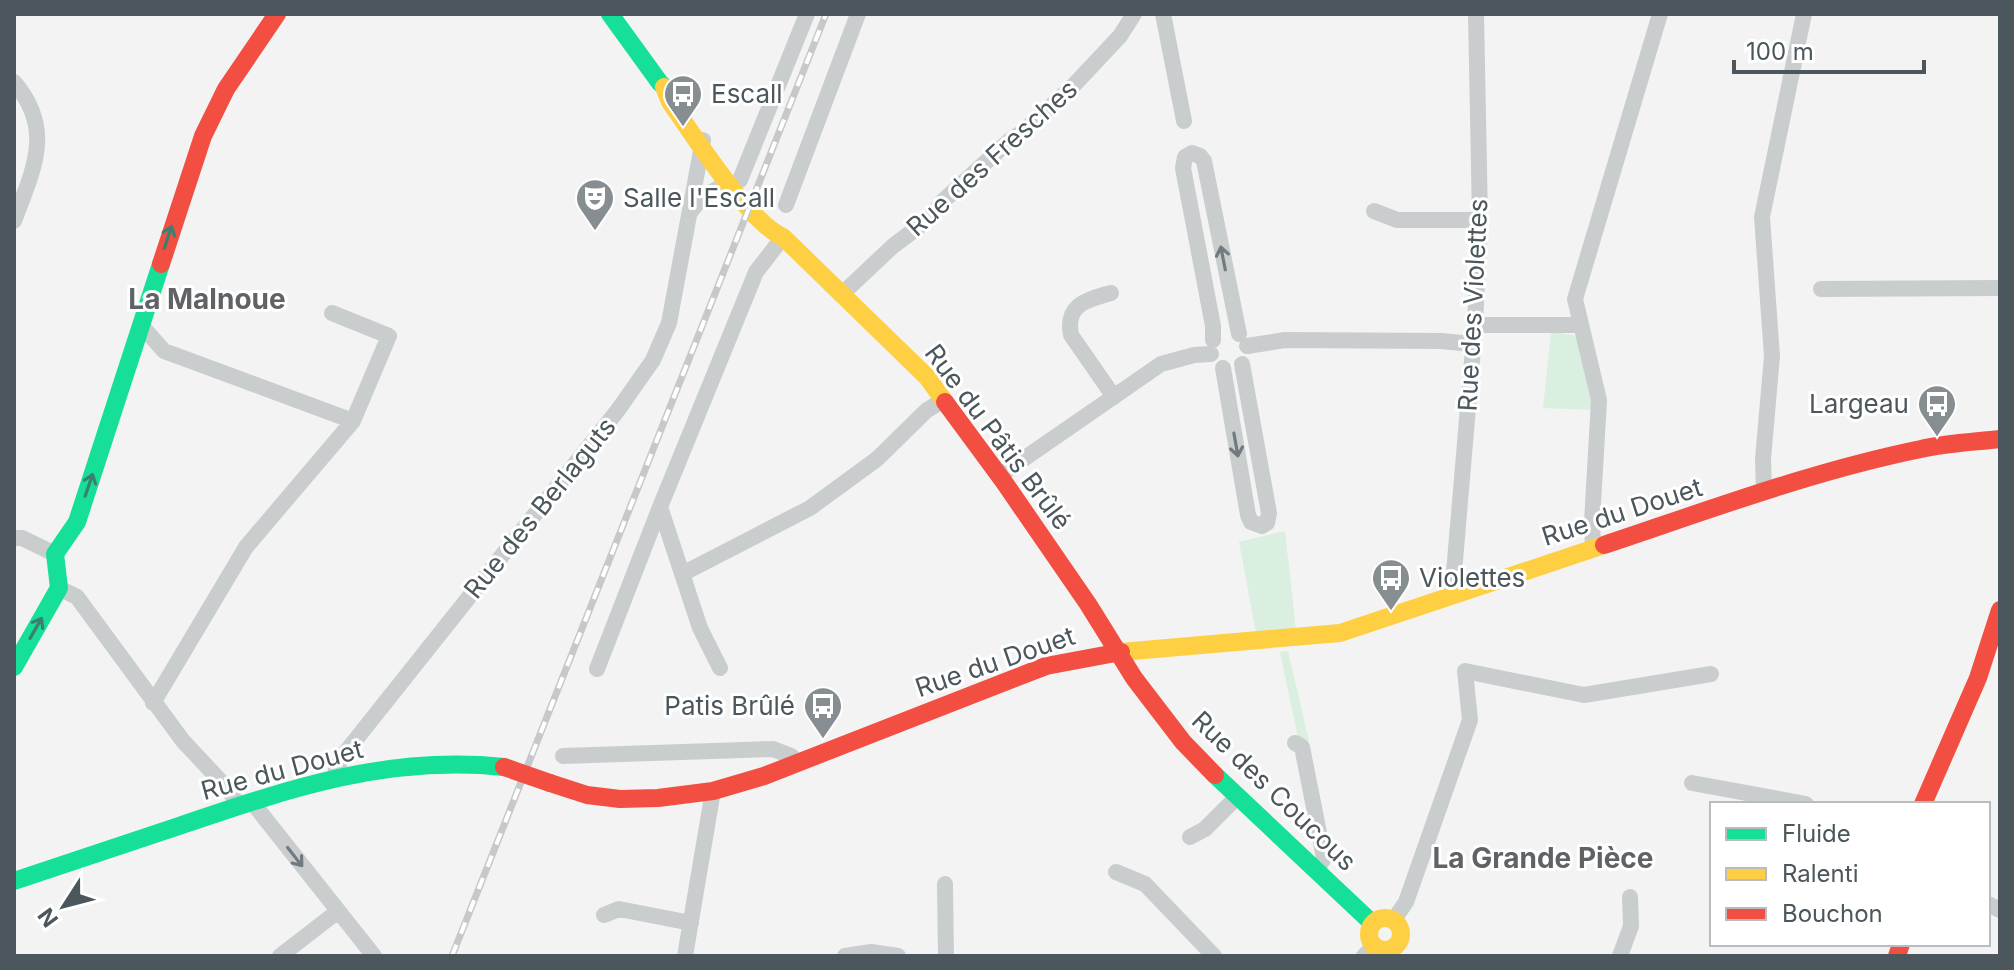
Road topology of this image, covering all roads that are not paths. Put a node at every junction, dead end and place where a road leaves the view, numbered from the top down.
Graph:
1 (277, 14) edge
2 (610, 14) edge
3 (807, 14) edge
4 (858, 14) edge
5 (1134, 14) edge
6 (1163, 14) edge
7 (1476, 14) edge
8 (1660, 14) edge
9 (1804, 14) edge
10 (14, 82) edge
11 (1184, 121) dead end
12 (703, 141) junction
13 (739, 183) junction
14 (786, 205) dead end
15 (1374, 211) dead end
16 (690, 212) junction
17 (1480, 220) junction
18 (14, 221) edge
19 (783, 237) junction
20 (2000, 288) edge
21 (1821, 289) dead end
22 (1111, 293) dead end
23 (841, 295) junction
24 (332, 313) dead end
25 (141, 325) junction
26 (1475, 325) junction
27 (1580, 325) junction
28 (1243, 340) junction
29 (1472, 344) junction
30 (1212, 347) junction
31 (164, 351) junction
32 (130, 361) junction
33 (1242, 364) junction
34 (1223, 368) junction
35 (1114, 397) junction
36 (944, 400) junction
37 (353, 421) junction
38 (2000, 439) edge
39 (999, 476) junction
40 (1764, 492) junction
41 (660, 507) junction
42 (15, 535) edge
43 (1593, 549) junction
44 (55, 554) junction
45 (684, 573) junction
46 (59, 588) junction
47 (1452, 596) junction
48 (2000, 610) edge
49 (1117, 652) junction
50 (14, 667) edge
51 (720, 668) dead end
52 (597, 669) dead end
53 (1711, 674) dead end
54 (153, 703) junction
55 (1295, 743) dead end
56 (563, 756) dead end
57 (797, 762) junction
58 (336, 777) junction
59 (1692, 783) dead end
60 (713, 791) junction
61 (1237, 797) junction
62 (1795, 802) edge
63 (1924, 802) edge
64 (246, 804) junction
65 (1190, 837) dead end
66 (1317, 870) junction
67 (1116, 872) dead end
68 (14, 881) edge
69 (945, 884) dead end
70 (1630, 897) dead end
71 (337, 912) junction
72 (604, 915) dead end
73 (1393, 921) junction
74 (691, 923) junction
75 (1372, 923) junction
76 (1402, 950) edge
77 (1369, 951) edge
78 (280, 956) edge
79 (374, 956) edge
80 (685, 956) edge
81 (845, 956) edge
82 (898, 956) edge
83 (946, 956) edge
84 (1214, 956) edge
85 (1620, 956) edge

25 -> 1 street
2 - 12 street
3 - 13 street
4 - 14 street
5 - 23 street, Rue des Fresches
6 - 11 street
7 - 17 street, Rue des Violettes
8 - 27 street
9 - 40 street
10 - 18 street
12 - 13 street
12 - 16 street, Rue des Berlaguts
13 - 16 street
13 - 19 street, Rue du Pâtis Brûlé
13 - 19 street, Rue du Pâtis Brûlé
15 - 17 street
16 - 58 street, Rue des Berlaguts
17 - 26 street, Rue des Violettes
19 - 23 street, Rue du Pâtis Brûlé
19 - 41 street
20 - 21 street
22 - 35 street
23 - 36 street, Rue du Pâtis Brûlé
24 - 37 street
25 - 31 street
25 - 32 street
26 - 27 street
26 - 29 street, Rue des Violettes
27 - 43 street
28 - 29 street
28 - 30 street
28 -> 30 street
28 - 33 street
29 - 47 street, Rue des Violettes
30 - 34 street
30 - 35 street
31 - 32 street
31 - 37 street
44 -> 32 street
33 - 34 street
34 -> 33 street
35 - 39 street
36 - 39 street, Rue du Pâtis Brûlé
36 - 45 street
37 - 54 street
38 - 40 street, Rue du Douet
39 - 49 street, Rue du Pâtis Brûlé
40 - 43 street, Rue du Douet
41 - 45 street
41 - 52 street
42 - 44 street
43 - 47 street, Rue du Douet
44 - 46 street
45 - 51 street
50 -> 46 street
46 - 54 street
47 - 49 street, Rue du Douet
48 - 63 street
49 - 57 street, Rue du Douet
49 - 61 street, Rue des Coucous
53 - 73 street
54 - 64 street
55 - 66 street
56 - 57 street
57 - 60 street, Rue du Douet
58 - 60 street, Rue du Douet, bridge
58 - 64 street, Rue du Douet
59 - 62 street
60 - 74 street
61 - 65 street
61 - 66 street, Rue des Coucous
64 - 68 street, Rue du Douet
64 -> 71 street
66 - 75 street, Rue des Coucous
67 - 84 street
69 - 83 street
70 - 85 street
71 - 78 street
71 - 79 street
72 - 74 street
73 - 75 street
73 - 76 street
74 - 80 street
75 - 77 street
76 - 77 street
81 - 82 street

